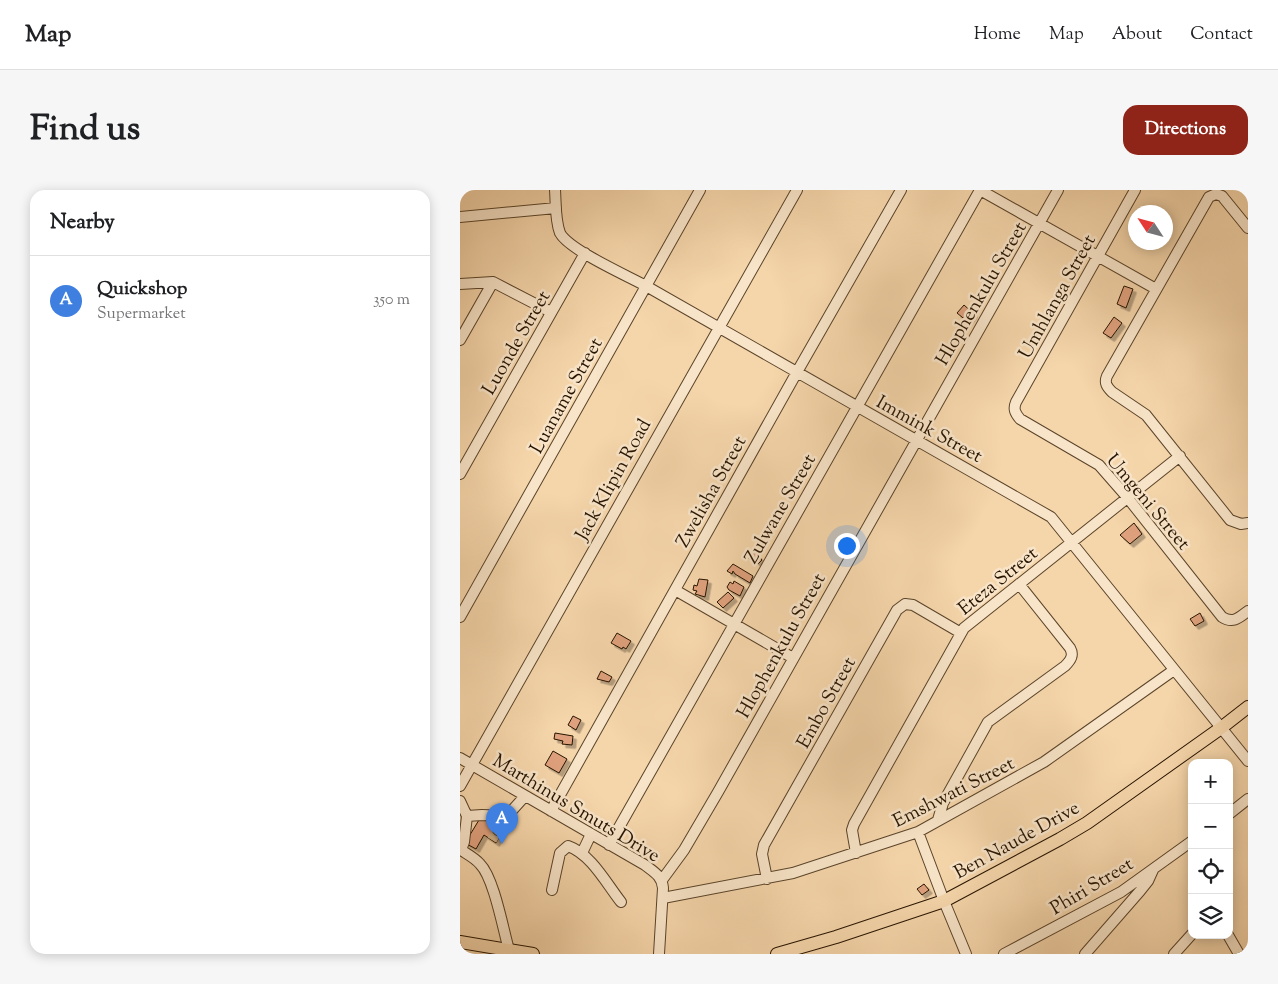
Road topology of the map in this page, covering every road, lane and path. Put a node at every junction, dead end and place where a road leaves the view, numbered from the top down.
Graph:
1 (555, 190) edge
2 (700, 190) edge
3 (797, 190) edge
4 (901, 190) edge
5 (980, 190) edge
6 (1058, 190) edge
7 (1135, 190) edge
8 (556, 208) junction
9 (460, 217) edge
10 (1039, 223) junction
11 (1248, 228) edge
12 (585, 253) junction
13 (1098, 256) junction
14 (493, 282) junction
15 (460, 284) edge
16 (646, 286) junction
17 (1156, 289) junction
18 (551, 312) junction
19 (718, 328) junction
20 (460, 340) edge
21 (797, 372) junction
22 (857, 407) junction
23 (1020, 419) joint
24 (916, 440) junction
25 (1180, 456) junction
26 (460, 474) edge
27 (1127, 498) junction
28 (1248, 523) edge
29 (1071, 542) junction
30 (1019, 584) junction
31 (675, 590) junction
32 (1248, 611) edge
33 (460, 618) edge
34 (733, 624) junction
35 (961, 633) junction
36 (793, 658) junction
37 (1174, 670) junction
38 (1248, 706) edge
39 (1221, 728) junction
40 (460, 758) edge
41 (1248, 761) edge
42 (471, 765) junction
43 (460, 786) edge
44 (525, 796) junction
45 (1248, 799) edge
46 (460, 801) edge
47 (550, 811) junction
48 (1233, 811) edge
49 (467, 816) junction
50 (507, 816) junction
51 (938, 820) junction
52 (498, 830) tunnel mouth
53 (918, 832) junction
54 (591, 834) junction
55 (1188, 843) edge
56 (609, 845) junction
57 (460, 850) edge
58 (582, 853) junction
59 (856, 853) junction
60 (1153, 868) junction
61 (767, 879) junction
62 (662, 880) junction
63 (552, 890) dead end
64 (663, 898) junction
65 (944, 901) junction
66 (621, 902) dead end
67 (1188, 938) edge
68 (1230, 939) edge
69 (460, 942) edge
70 (509, 950) junction
71 (533, 954) edge
72 (659, 954) edge
73 (777, 954) edge
74 (966, 954) edge
75 (1004, 954) edge
76 (1084, 954) edge
77 (1174, 954) edge
78 (1239, 954) edge

1 - 8 street, Immink Street
2 - 16 street, Luaname Street
3 - 19 street, Jack Klipin Road
4 - 21 street, Zwelisha Street
5 - 10 street
5 - 22 street, Zulwane Street
6 - 10 street, Hlophenkulu Street
7 - 13 street, Umhlanga Street
8 - 9 street
8 - 12 street, Immink Street
10 - 13 street
10 - 24 street, Hlophenkulu Street
11 - 17 street
12 - 16 street, Immink Street
12 - 18 street, Luonde Street
13 - 17 street
13 - 23 street, Umhlanga Street
14 - 15 street
14 - 18 street
14 - 20 street
16 - 19 street, Immink Street
16 - 33 street, Luaname Street
17 - 25 street
18 - 26 street, Luonde Street
19 - 21 street, Immink Street
19 - 42 street, Jack Klipin Road
21 - 22 street, Immink Street
21 - 31 street, Zwelisha Street
22 - 24 street, Immink Street
22 - 34 street, Zulwane Street
23 - 27 street, Umgeni Street
24 - 29 street, Immink Street
24 - 36 street, Hlophenkulu Street
25 - 27 street, Eteza Street
25 - 28 street
27 - 29 street, Eteza Street
27 - 32 street, Umgeni Street
29 - 30 street, Eteza Street
29 - 37 street, Immink Street
30 - 35 street, Eteza Street
30 - 51 street
31 - 34 street
31 - 47 street, Zwelisha Street
34 - 36 street
34 - 56 street, Zulwane Street
35 - 59 street, Eteza Street
35 - 61 street, Embo Street
36 - 62 street, Hlophenkulu Street
37 - 39 street, Immink Street
37 - 51 street, Emshwati Street
38 - 39 main road, Ben Naude Drive
39 - 41 street, Immink Street
39 - 65 main road, Ben Naude Drive
40 - 42 street, Marthinus Smuts Drive
42 - 43 street, Jack Klipin Road
42 - 44 street, Marthinus Smuts Drive
44 - 47 street, Marthinus Smuts Drive
44 - 50 street
45 - 48 street
46 - 49 street
47 - 54 street, Marthinus Smuts Drive
49 - 50 street
49 - 57 street
50 - 52 street
51 - 53 street, Emshwati Street
53 - 59 street, Emshwati Street
53 - 65 street
54 - 56 street, Marthinus Smuts Drive
54 - 58 street
55 - 60 street, Phiri Street
56 - 62 street, Marthinus Smuts Drive
57 - 70 street
58 - 63 street
58 - 66 street
59 - 61 street, Emshwati Street
60 - 75 street, Phiri Street
60 - 76 street
61 - 64 street, Emshwati Street
62 - 64 street, Marthinus Smuts Drive
64 - 72 street, Marthinus Smuts Drive
65 - 73 main road, Ben Naude Drive
65 - 74 street
67 - 77 street
68 - 78 street
69 - 70 main road
70 - 71 main road

